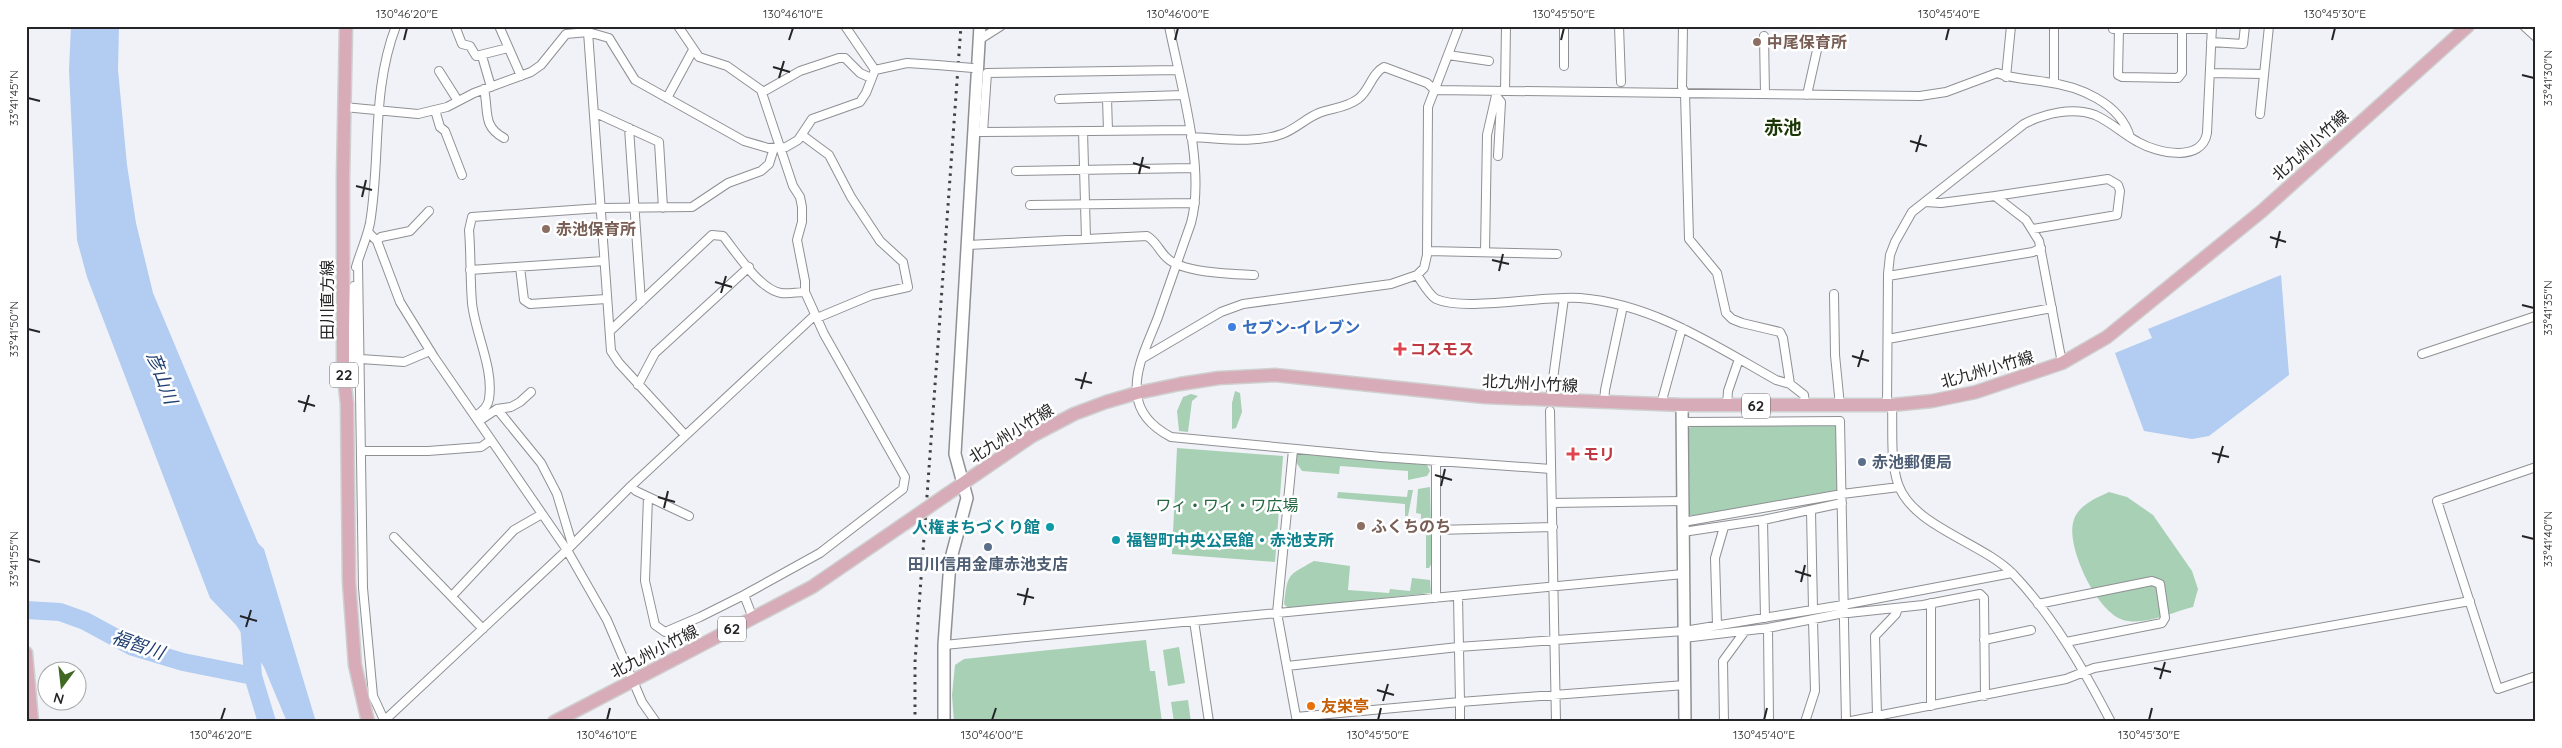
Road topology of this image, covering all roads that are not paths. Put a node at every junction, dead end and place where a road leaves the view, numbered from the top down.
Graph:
1 (346, 26) edge
2 (396, 26) edge
3 (455, 26) edge
4 (500, 26) edge
5 (678, 26) edge
6 (846, 26) edge
7 (980, 26) edge
8 (1001, 26) edge
9 (1169, 26) edge
10 (1459, 26) edge
11 (1506, 26) edge
12 (1564, 26) edge
13 (1619, 26) edge
14 (1683, 26) edge
15 (2011, 26) edge
16 (2054, 26) edge
17 (2245, 26) edge
18 (2268, 26) edge
19 (2468, 26) edge
20 (2524, 26) edge
21 (2212, 28) edge
22 (2182, 30) junction
23 (588, 32) junction
24 (1764, 36) dead end
25 (2536, 37) edge
26 (979, 40) junction
27 (1843, 41) dead end
28 (2211, 42) junction
29 (508, 48) junction
30 (693, 50) junction
31 (1448, 55) junction
32 (482, 56) junction
33 (1488, 62) dead end
34 (1564, 66) dead end
35 (975, 68) junction
36 (875, 70) junction
37 (1178, 70) junction
38 (439, 71) dead end
39 (2210, 73) junction
40 (2264, 74) junction
41 (520, 76) junction
42 (2006, 77) junction
43 (870, 78) junction
44 (1621, 82) dead end
45 (2054, 83) junction
46 (488, 88) junction
47 (1436, 90) junction
48 (763, 92) junction
49 (1499, 93) junction
50 (1685, 93) junction
51 (1765, 94) junction
52 (1183, 95) junction
53 (1807, 95) junction
54 (667, 98) junction
55 (1107, 98) junction
56 (1059, 99) dead end
57 (458, 101) junction
58 (344, 107) junction
59 (378, 109) junction
60 (436, 110) junction
61 (594, 114) junction
62 (2260, 114) dead end
63 (630, 128) junction
64 (1083, 131) junction
65 (1108, 131) junction
66 (978, 132) junction
67 (1190, 134) junction
68 (802, 135) junction
69 (2130, 137) junction
70 (504, 138) dead end
71 (777, 148) junction
72 (1498, 156) dead end
73 (1194, 168) junction
74 (1084, 170) junction
75 (1016, 171) dead end
76 (462, 175) dead end
77 (1995, 196) junction
78 (1926, 202) junction
79 (1195, 203) junction
80 (1086, 204) junction
81 (1030, 205) dead end
82 (601, 208) junction
83 (663, 208) junction
84 (634, 209) junction
85 (429, 211) dead end
86 (2033, 229) junction
87 (368, 232) junction
88 (1086, 239) junction
89 (377, 241) junction
90 (968, 245) junction
91 (2041, 248) junction
92 (1427, 251) junction
93 (1485, 252) junction
94 (1557, 254) dead end
95 (604, 261) junction
96 (358, 263) junction
97 (1177, 264) junction
98 (520, 266) junction
99 (749, 267) junction
100 (470, 270) junction
101 (1254, 275) dead end
102 (1417, 275) junction
103 (1888, 276) junction
104 (805, 292) junction
105 (1834, 294) dead end
106 (1564, 298) junction
107 (606, 299) junction
108 (641, 302) junction
109 (1623, 306) junction
110 (2052, 308) junction
111 (2536, 316) edge
112 (816, 317) junction
113 (1682, 328) junction
114 (610, 331) junction
115 (1888, 340) junction
116 (430, 351) junction
117 (2422, 354) dead end
118 (1143, 358) junction
119 (361, 359) junction
120 (1739, 359) junction
121 (2062, 363) junction
122 (1790, 384) junction
123 (638, 385) junction
124 (531, 392) dead end
125 (346, 393) junction
126 (1137, 394) junction
127 (1604, 403) junction
128 (1661, 404) junction
129 (1682, 404) junction
130 (1727, 405) junction
131 (1889, 405) junction
132 (1550, 406) junction
133 (1805, 406) junction
134 (1840, 406) junction
135 (498, 409) junction
136 (477, 419) junction
137 (1682, 422) junction
138 (685, 435) junction
139 (491, 440) junction
140 (1293, 450) junction
141 (361, 451) junction
142 (1436, 462) junction
143 (2536, 467) edge
144 (1551, 469) junction
145 (962, 483) junction
146 (631, 486) junction
147 (1899, 487) junction
148 (1842, 494) junction
149 (648, 497) junction
150 (1684, 502) junction
151 (1552, 503) junction
152 (1842, 503) junction
153 (1811, 511) junction
154 (542, 514) junction
155 (689, 516) dead end
156 (1763, 520) junction
157 (1552, 527) junction
158 (1683, 527) junction
159 (1724, 527) junction
160 (1435, 530) junction
161 (394, 537) dead end
162 (570, 547) junction
163 (2012, 573) junction
164 (1683, 574) junction
165 (1553, 587) junction
166 (744, 594) junction
167 (452, 596) junction
168 (1458, 596) junction
169 (1436, 598) junction
170 (2470, 600) junction
171 (1931, 603) junction
172 (2038, 604) junction
173 (1843, 605) junction
174 (1898, 608) junction
175 (1813, 609) junction
176 (1276, 613) junction
177 (1843, 614) junction
178 (754, 618) junction
179 (1765, 618) junction
180 (1813, 620) junction
181 (1194, 621) junction
182 (1717, 625) junction
183 (1768, 628) junction
184 (484, 629) junction
185 (2031, 630) dead end
186 (1745, 632) junction
187 (1684, 634) junction
188 (1554, 640) junction
189 (1984, 640) junction
190 (2066, 642) junction
191 (944, 645) junction
192 (1458, 647) junction
193 (26, 653) edge
194 (1287, 666) junction
195 (2084, 672) junction
196 (2536, 676) edge
197 (632, 680) junction
198 (1685, 685) junction
199 (1555, 694) junction
200 (1985, 696) junction
201 (1460, 702) junction
202 (1931, 706) junction
203 (1877, 716) junction
204 (1296, 719) edge
205 (385, 721) edge
206 (32, 722) edge
207 (368, 722) edge
208 (554, 722) edge
209 (656, 722) edge
210 (944, 722) edge
211 (1209, 722) edge
212 (1460, 722) edge
213 (1556, 722) edge
214 (1685, 722) edge
215 (1724, 722) edge
216 (1769, 722) edge
217 (1805, 722) edge
218 (1846, 722) edge
219 (2111, 722) edge

1 - 58 main road, 田川直方線 / 22
2 - 59 street
3 - 32 street
4 - 29 street
5 - 30 street
6 - 36 street
7 - 26 street
8 - 26 street
9 - 37 street
10 - 31 street
11 - 49 street
12 - 34 street
13 - 44 street
14 - 50 street
15 - 42 street
16 - 45 street
17 - 28 street
18 - 40 street
19 - 121 main road, 北九州小竹線 / 62
20 - 25 street
21 - 22 street
21 - 28 street
22 - 22 street
23 - 41 street
23 - 54 street
23 - 61 street
24 - 51 street
26 - 35 street
27 - 53 street
28 - 39 street
29 - 32 street
29 - 41 street
30 - 48 street
30 - 54 street
31 - 33 street
31 - 47 street
32 - 46 street
35 - 36 street, bridge
35 - 66 street
36 - 43 street
37 - 52 street
37 - 66 street
38 - 57 street
39 - 40 street
39 - 69 street
40 - 62 street
41 - 46 street
42 - 45 street
42 - 53 street
43 - 48 street
43 - 68 street
45 - 69 street
46 - 57 street
46 - 70 street
47 - 49 street
47 - 67 street
47 - 92 street
48 - 71 street
49 - 50 street
49 - 72 street
49 - 93 street
50 - 51 street
50 - 122 street
51 - 53 street
52 - 55 street
52 - 67 street
54 - 71 street
55 - 56 street
55 - 65 street
57 - 60 street
58 - 59 street
58 - 125 main road, 田川直方線 / 22
59 - 60 street
59 - 87 street
60 - 76 street
61 - 63 street
61 - 82 street
63 - 83 street
63 - 84 street
64 - 65 street
64 - 66 street
64 - 74 street
65 - 67 street
66 - 90 street
67 - 73 street
68 - 71 street
68 - 112 street
69 - 78 street
71 - 83 street
71 - 104 street
73 - 74 street
73 - 79 street
74 - 75 street
74 - 80 street
77 - 78 street
77 - 86 street
77 - 86 street
78 - 103 street
79 - 80 street
79 - 97 street
80 - 81 street
80 - 88 street
82 - 84 street
82 - 95 street
82 - 100 street
83 - 84 street
84 - 108 street
85 - 89 street
86 - 91 street
87 - 89 street
87 - 96 street
88 - 90 street
88 - 97 street
89 - 116 street
90 - 145 street
91 - 103 street
91 - 110 street
92 - 93 street
92 - 102 street
93 - 94 street
95 - 98 street
95 - 107 street
96 - 119 street
96 - 125 street
97 - 101 street
97 - 118 street
98 - 100 street
98 - 107 street
99 - 104 street
99 - 108 street
99 - 123 street
100 - 136 street
102 - 106 street
102 - 118 street
103 - 115 street
104 - 112 street
105 - 134 street
106 - 109 street
106 - 132 street
107 - 114 street
108 - 114 street
109 - 113 street
109 - 127 street
110 - 115 street
110 - 121 street
111 - 117 street
112 - 138 street
112 - 166 street
113 - 120 street
113 - 128 street
114 - 123 street
115 - 131 street
116 - 119 street
116 - 136 street
118 - 126 street
119 - 141 street
120 - 122 street
120 - 130 street
121 - 131 main road, 北九州小竹線 / 62
122 - 133 street
123 - 138 street
124 - 135 street
125 - 207 main road, 田川直方線 / 22
126 - 132 main road, 北九州小竹線 / 62
126 - 140 street
126 - 145 main road, 北九州小竹線 / 62
127 - 128 main road, 北九州小竹線 / 62
127 - 132 main road, 北九州小竹線 / 62
128 - 129 main road, 北九州小竹線 / 62
129 - 130 main road, 北九州小竹線 / 62
129 - 137 street
130 - 133 main road, 北九州小竹線 / 62
131 - 134 main road, 北九州小竹線 / 62
131 - 147 street
132 - 144 street
133 - 134 main road, 北九州小竹線 / 62
135 - 136 street
135 - 162 street
136 - 139 street
137 - 148 street
137 - 150 street
138 - 146 street
139 - 141 street
139 - 154 street
140 - 142 street
140 - 176 street
141 - 205 street
142 - 144 street
142 - 160 street
143 - 170 street
144 - 151 street
145 - 178 main road, 北九州小竹線 / 62, bridge
145 - 191 street
146 - 149 street
146 - 162 street
147 - 148 street
147 - 163 street
148 - 152 street
148 - 158 street
149 - 155 street
149 - 166 street
150 - 151 street
150 - 158 street
151 - 157 street
152 - 153 street
152 - 173 street
153 - 156 street
153 - 175 street
154 - 162 street
154 - 167 street
156 - 159 street
156 - 179 street
157 - 160 street
157 - 165 street
158 - 159 street
158 - 164 street
159 - 182 street
160 - 169 street
161 - 167 street
162 - 184 street
162 - 197 street
163 - 172 street
163 - 173 street
164 - 165 street
164 - 187 street
165 - 168 street
165 - 188 street
166 - 178 street
167 - 184 street
168 - 169 street
168 - 192 street
169 - 176 street
170 - 195 street
170 - 196 street
171 - 174 street
171 - 189 street
171 - 202 street
172 - 190 street
172 - 190 street
173 - 175 street
173 - 177 street
174 - 177 street
174 - 203 street
175 - 179 street
176 - 181 street
176 - 194 street
177 - 180 street
177 - 218 street
178 - 197 main road, 北九州小竹線 / 62
179 - 182 street
180 - 183 street
180 - 217 street
181 - 191 street
181 - 211 street
182 - 187 street
183 - 186 street
183 - 216 street
184 - 205 street
185 - 189 street
186 - 187 street
186 - 215 street
187 - 188 street
187 - 198 street
188 - 192 street
188 - 199 street
189 - 200 street
190 - 195 street
191 - 210 street
192 - 194 street
192 - 201 street
193 - 206 main road
194 - 204 street
195 - 200 street
195 - 219 street
197 - 208 main road, 北九州小竹線 / 62
197 - 209 street
198 - 199 street
198 - 214 street
199 - 201 street
199 - 213 street
200 - 202 street
201 - 204 street
201 - 212 street
202 - 203 street
203 - 218 street

